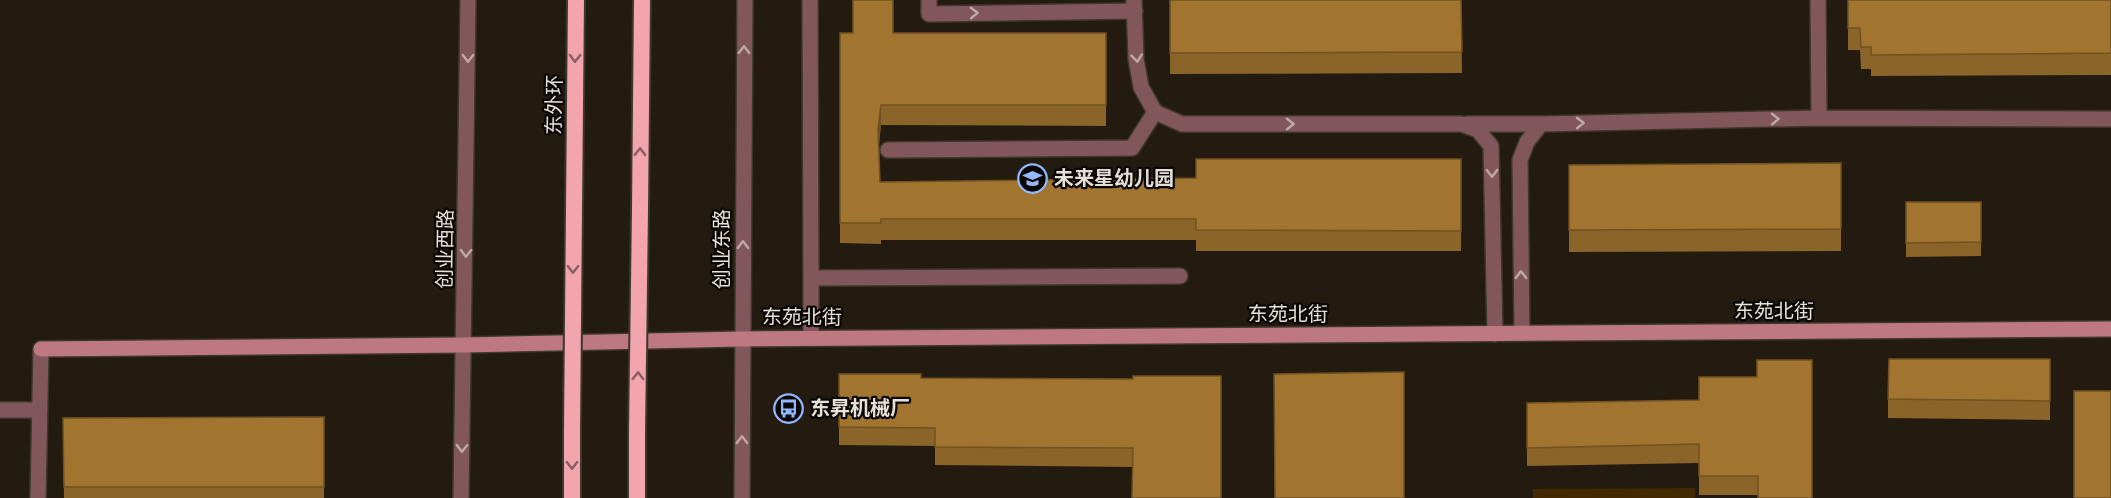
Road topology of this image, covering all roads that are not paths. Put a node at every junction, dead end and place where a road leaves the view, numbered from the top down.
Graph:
1 (468, 0) edge
2 (576, 0) edge
3 (642, 0) edge
4 (745, 0) edge
5 (810, 0) edge
6 (929, 0) edge
7 (1818, 0) edge
8 (1134, 6) edge
9 (1155, 112) junction
10 (1819, 118) junction
11 (2111, 119) edge
12 (1461, 124) junction
13 (1541, 124) junction
14 (888, 150) dead end
15 (1180, 276) dead end
16 (811, 278) junction
17 (2111, 329) edge
18 (1522, 333) junction
19 (1495, 334) junction
20 (811, 338) junction
21 (742, 339) junction
22 (465, 345) junction
23 (41, 349) joint
24 (0, 410) edge
25 (40, 410) junction
26 (38, 498) edge
27 (461, 498) edge
28 (572, 498) edge
29 (637, 498) edge
30 (742, 498) edge

1 -> 22 street, 创业西路
2 -> 28 highway, 东外环, bridge
29 -> 3 highway, bridge
21 -> 4 street, 创业东路
5 - 16 street
6 -> 8 street
7 - 10 street
8 -> 9 street
9 -> 12 street
9 - 14 street
10 - 11 street
13 -> 10 street
12 - 13 street
12 -> 19 street
18 -> 13 street
15 - 16 street
16 - 20 street
17 - 18 main road, 东苑北街
18 - 19 main road, 东苑北街
19 - 20 main road, 东苑北街
20 - 21 main road, 东苑北街
21 - 22 main road, 东苑北街
30 -> 21 street, 创业东路
22 - 23 main road, 东苑北街
22 -> 27 street, 创业西路
23 - 25 street
24 - 25 street
25 - 26 street

